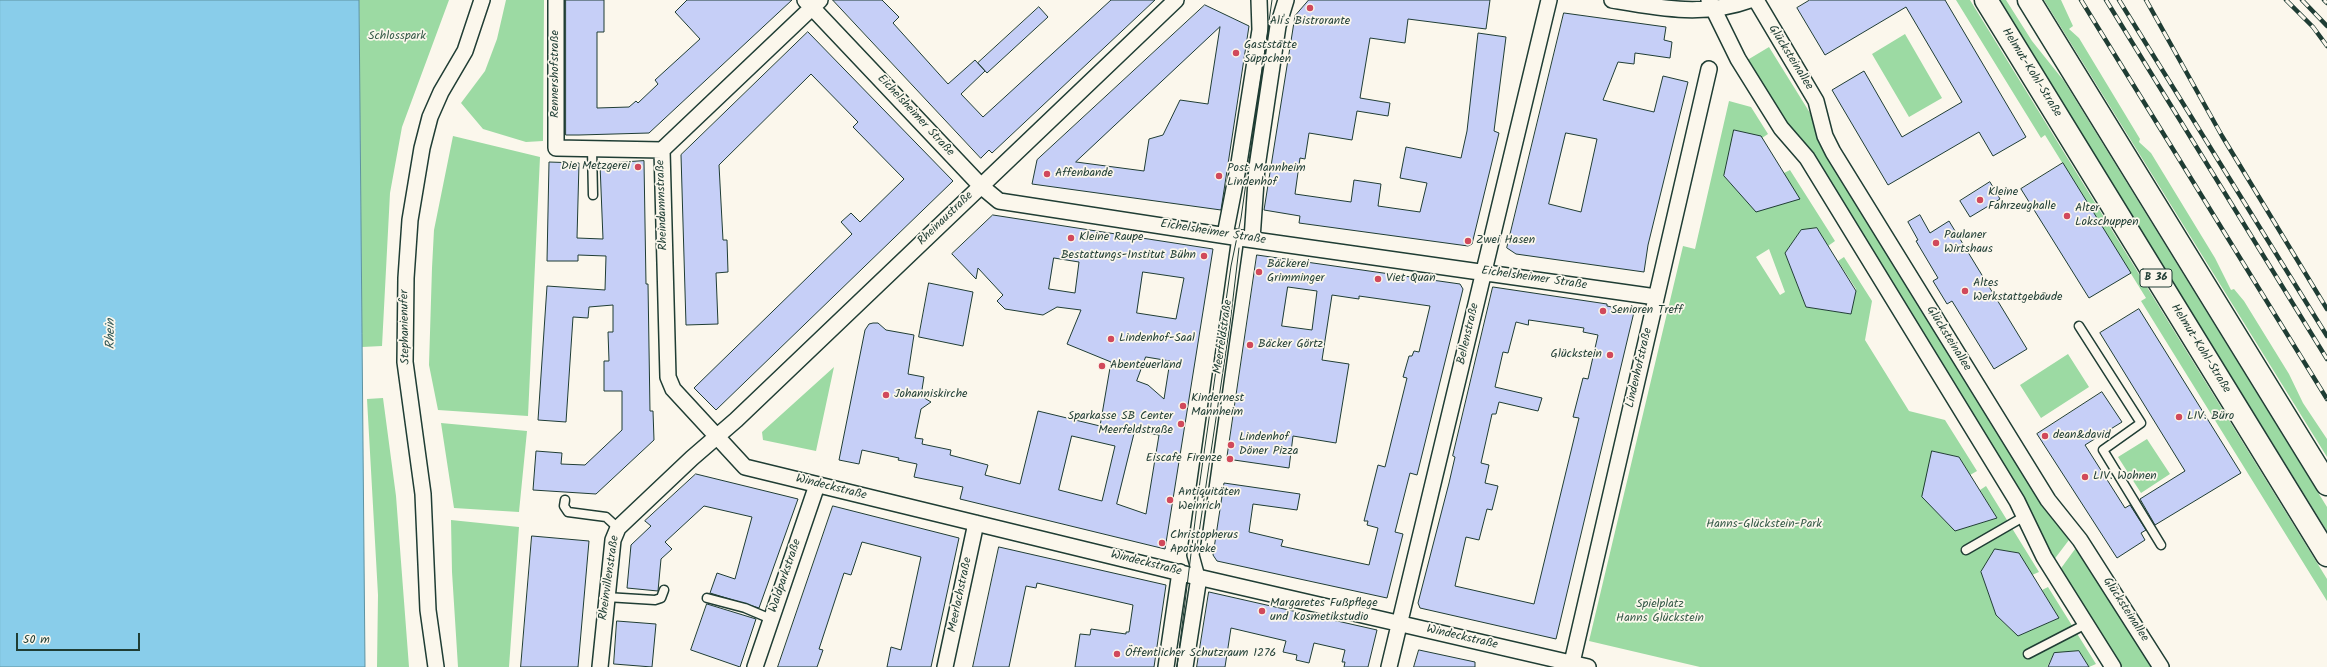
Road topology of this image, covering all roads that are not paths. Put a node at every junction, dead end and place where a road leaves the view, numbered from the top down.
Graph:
1 (482, 0) edge
2 (556, 0) edge
3 (1176, 0) edge
4 (1259, 0) edge
5 (1286, 0) edge
6 (1549, 0) edge
7 (1612, 0) edge
8 (1656, 0) edge
9 (1750, 0) edge
10 (1756, 0) edge
11 (1986, 0) edge
12 (2029, 0) edge
13 (812, 3) edge
14 (1634, 4) junction
15 (1711, 4) edge
16 (1709, 69) dead end
17 (592, 149) junction
18 (662, 150) junction
19 (981, 186) junction
20 (593, 195) dead end
21 (1238, 237) junction
22 (1484, 272) junction
23 (1656, 297) junction
24 (2079, 326) dead end
25 (716, 437) junction
26 (817, 484) junction
27 (2327, 484) edge
28 (564, 500) dead end
29 (2026, 516) junction
30 (976, 524) junction
31 (618, 528) junction
32 (2161, 544) dead end
33 (1966, 550) dead end
34 (1193, 555) junction
35 (2327, 555) edge
36 (1180, 572) junction
37 (1198, 577) junction
38 (664, 590) dead end
39 (606, 597) junction
40 (707, 598) dead end
41 (771, 619) junction
42 (1400, 623) junction
43 (2086, 624) junction
44 (2028, 654) dead end
45 (1571, 665) edge
46 (436, 667) edge
47 (600, 667) edge
48 (755, 667) edge
49 (945, 667) edge
50 (1166, 667) edge
51 (1185, 667) edge
52 (1390, 667) edge
53 (1588, 667) edge
54 (2113, 667) edge
55 (2161, 667) edge

1 - 46 street, Stephanienufer
2 - 17 street, Rennershofstraße
3 - 19 street, Rheinaustraße
4 - 21 street, Meerfeldstraße
5 - 21 street, Meerfeldstraße
6 - 22 street, Bellenstraße
7 - 14 street
8 - 14 street
9 - 15 street
10 - 55 street, Glücksteinallee
11 - 35 main road, Helmut-Kohl-Straße / B 36
12 - 27 main road
13 - 18 street, Rheindammstraße
13 - 19 street, Eichelsheimer Straße
14 - 15 street
15 - 29 street
16 - 23 street, Lindenhofstraße
17 - 18 street
17 - 20 lane
18 - 25 street, Rheindammstraße
19 - 21 street, Eichelsheimer Straße
19 - 25 street, Rheinaustraße
21 - 22 street, Eichelsheimer Straße
21 - 34 street, Meerfeldstraße
22 - 23 street, Eichelsheimer Straße
22 - 42 street, Bellenstraße
23 - 45 street, Lindenhofstraße
24 - 32 lane
25 - 26 street, Windeckstraße
25 - 31 street, Rheinvillenstraße
26 - 30 street, Windeckstraße
26 - 41 street, Waldparkstraße
28 - 31 lane
29 - 33 lane
29 - 43 street
30 - 36 street, Windeckstraße
30 - 49 street, Meerlachstraße
31 - 39 street, Rheinvillenstraße
34 - 36 street, Meerfeldstraße
34 - 37 street, Meerfeldstraße
36 - 37 street, Windeckstraße
36 - 50 street, Meerfeldstraße
37 - 42 street, Windeckstraße
37 - 51 street, Meerfeldstraße
38 - 39 lane
39 - 47 street, Rheinvillenstraße
40 - 41 lane
41 - 48 street, Waldparkstraße
42 - 45 street, Windeckstraße
42 - 52 street, Bellenstraße
43 - 44 lane
43 - 54 street
45 - 53 street, Windeckstraße

